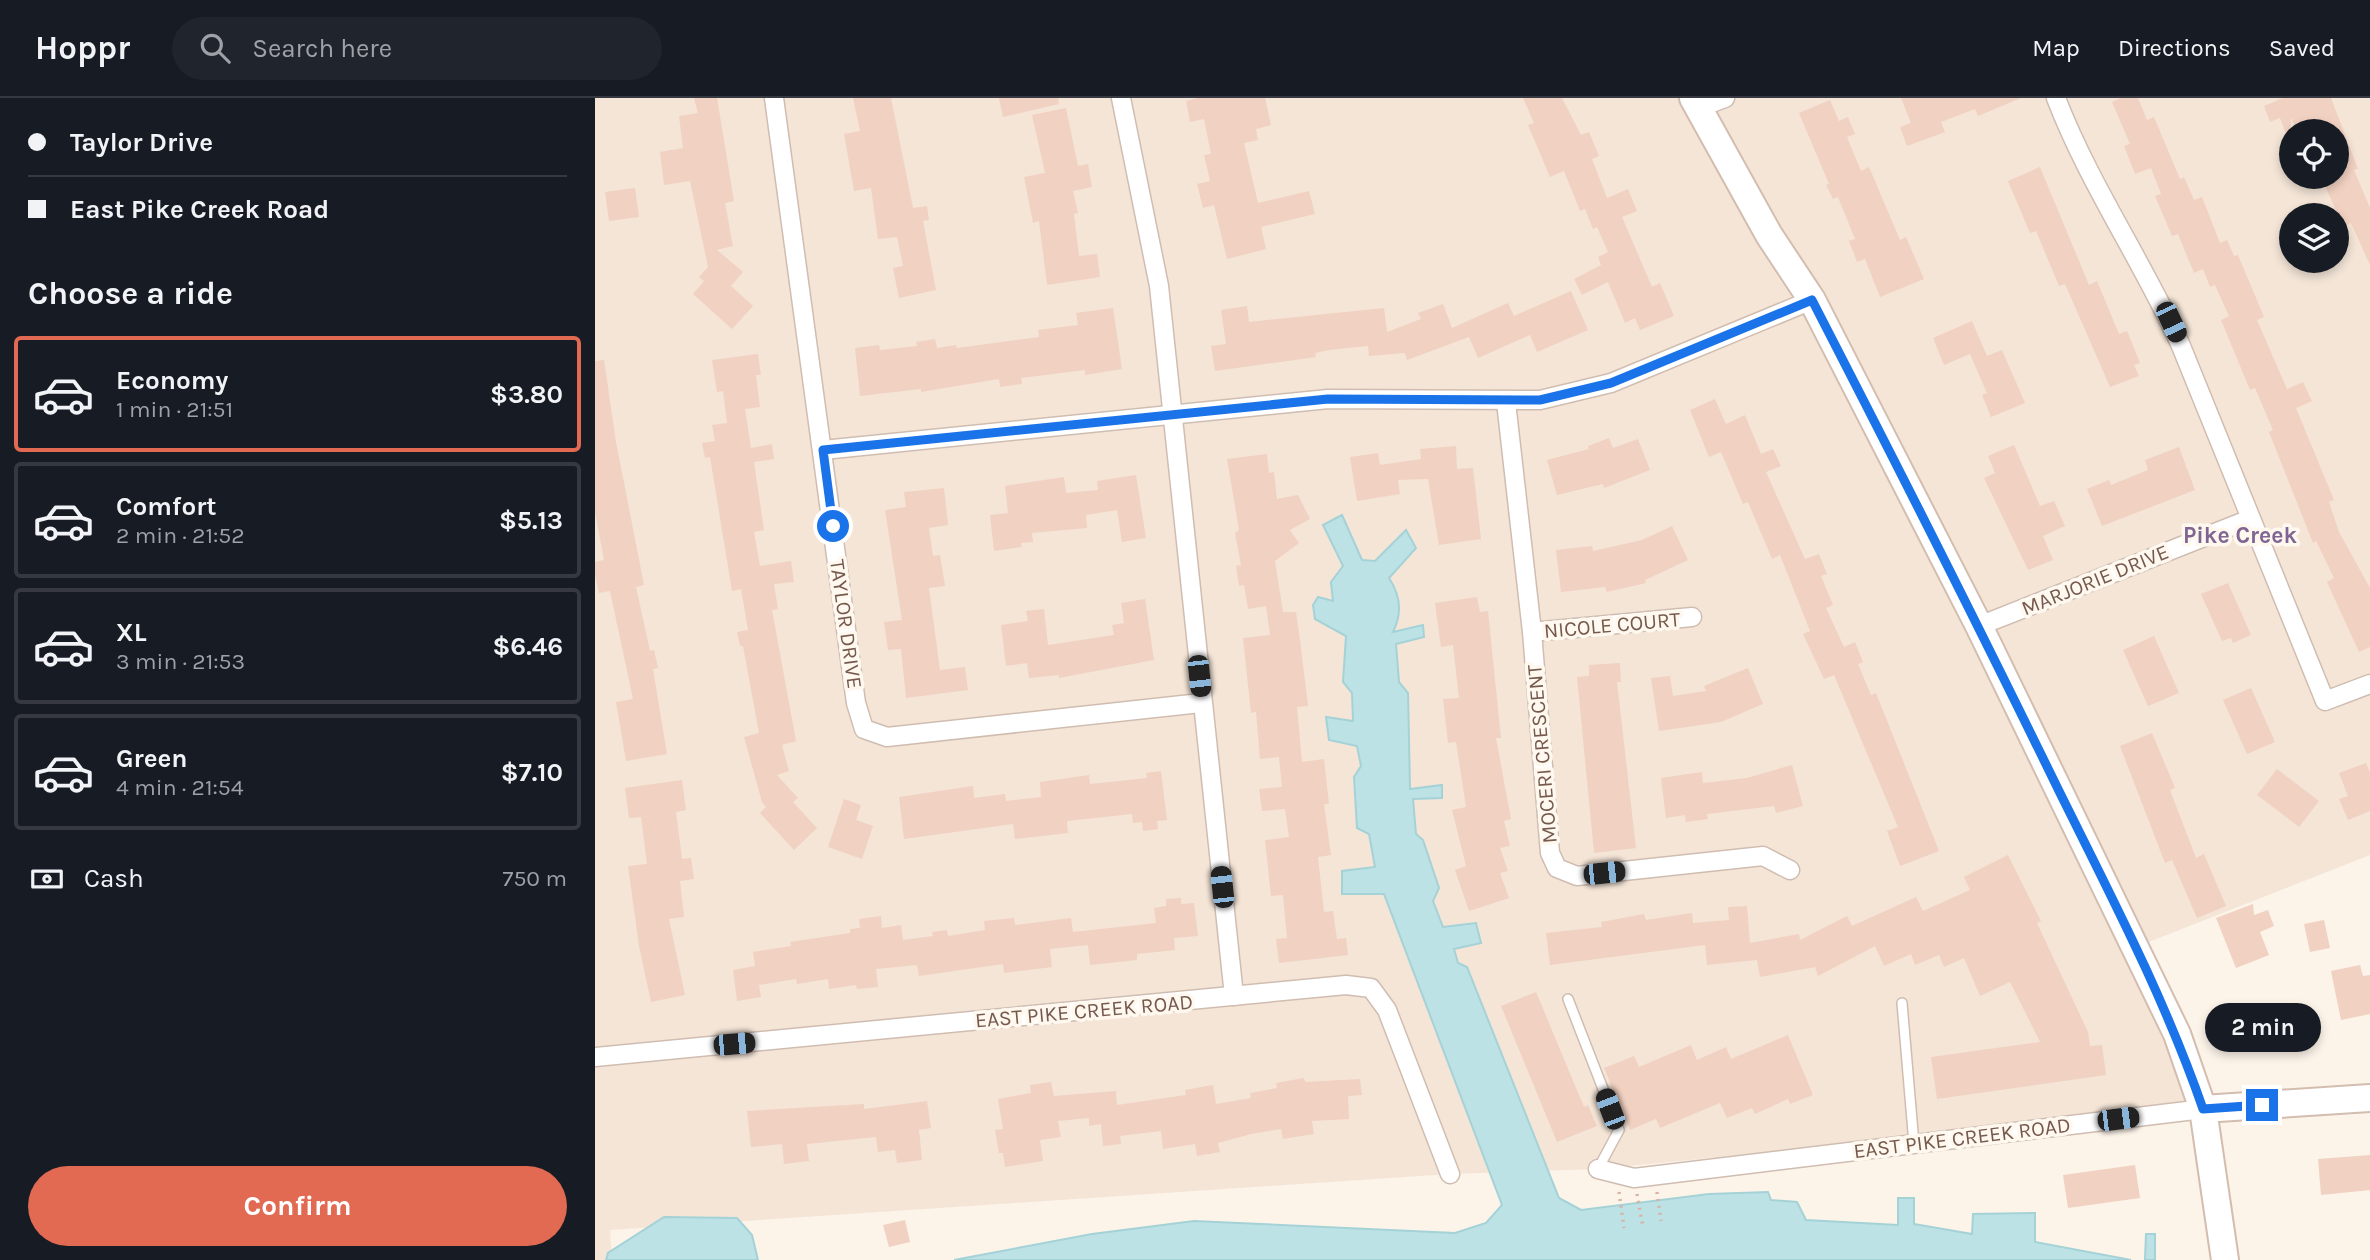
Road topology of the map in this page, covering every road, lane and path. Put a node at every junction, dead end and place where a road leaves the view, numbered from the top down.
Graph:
1 (774, 98) edge
2 (1121, 98) edge
3 (1725, 98) edge
4 (2056, 98) edge
5 (1696, 103) edge
6 (1812, 300) junction
7 (1506, 402) junction
8 (1172, 414) junction
9 (823, 450) junction
10 (2249, 519) junction
11 (1692, 617) dead end
12 (1979, 626) junction
13 (1532, 632) junction
14 (2370, 684) edge
15 (1201, 703) junction
16 (1790, 870) dead end
17 (1234, 996) junction
18 (1567, 999) dead end
19 (1902, 1003) dead end
20 (595, 1057) edge
21 (2370, 1098) edge
22 (2203, 1109) junction
23 (1914, 1144) junction
24 (1598, 1169) joint
25 (1450, 1174) dead end
26 (1656, 1187) dead end
27 (1661, 1221) dead end
28 (1643, 1227) dead end
29 (1624, 1228) dead end
30 (2224, 1247) edge

1 - 9 street, TAYLOR DRIVE
2 - 8 street
3 - 5 street
4 - 10 street
5 - 6 main road
6 - 7 street
6 - 12 main road
7 - 8 street
7 - 13 street, MOCERI CRESCENT
8 - 9 street
8 - 15 street
9 - 15 street, TAYLOR DRIVE
10 - 12 street, MARJORIE DRIVE
10 - 14 street
11 - 13 street, NICOLE COURT
12 - 22 main road
13 - 16 street, MOCERI CRESCENT
15 - 17 street
17 - 20 street, EAST PIKE CREEK ROAD
17 - 25 street, EAST PIKE CREEK ROAD
18 - 24 lane
19 - 23 lane
21 - 22 main road, EAST PIKE CREEK ROAD
22 - 23 street, EAST PIKE CREEK ROAD
22 - 30 main road
23 - 24 street, EAST PIKE CREEK ROAD
26 - 27 path
28 - 29 path

